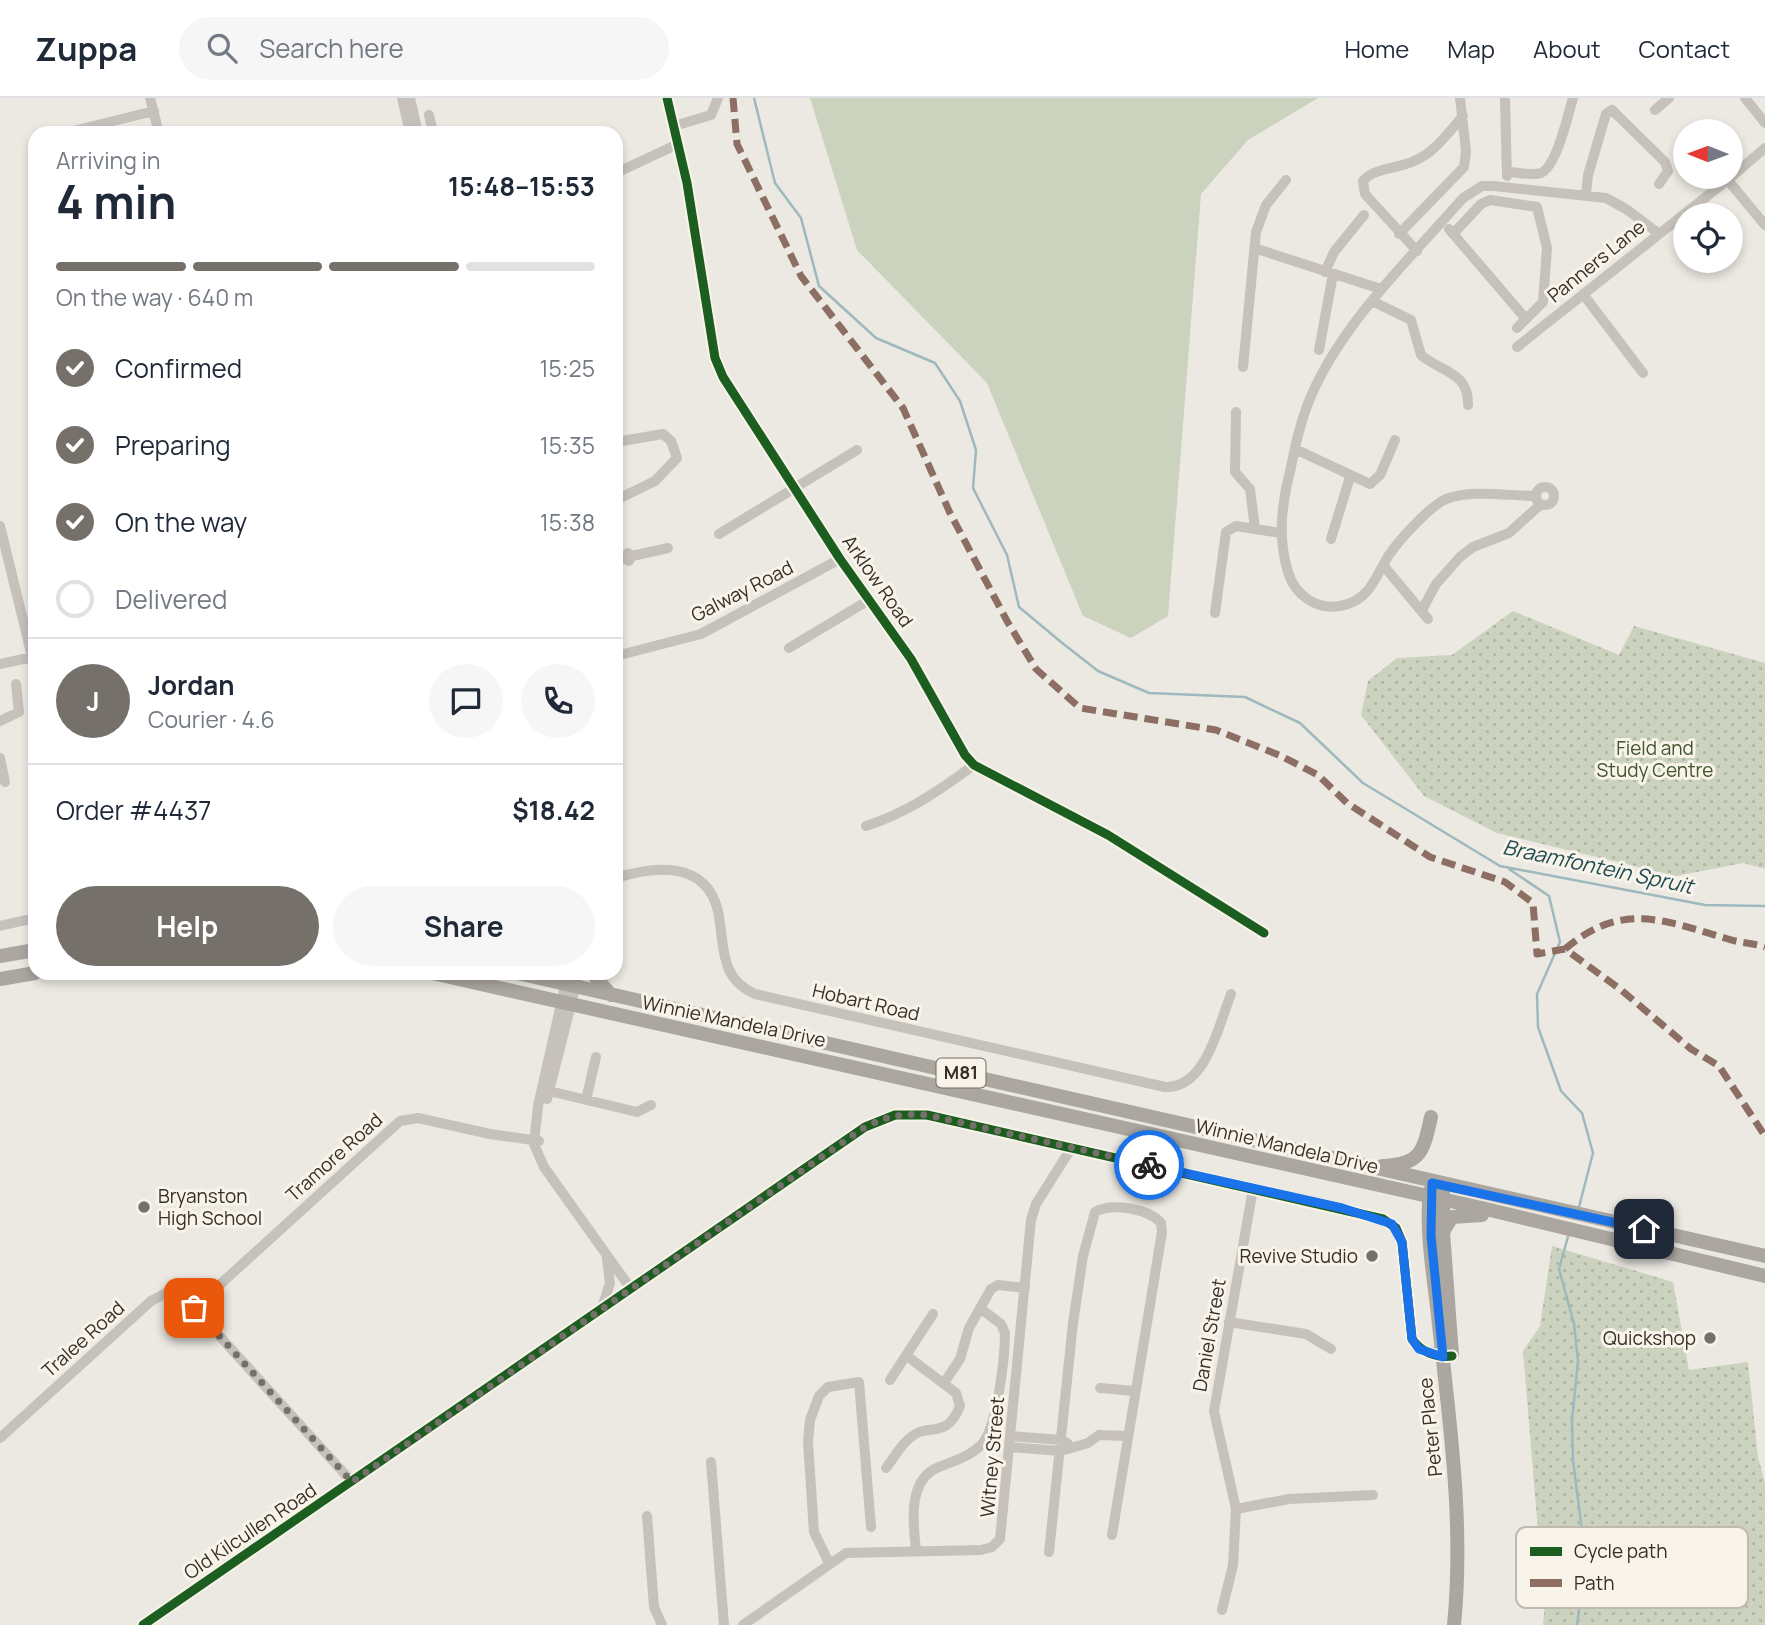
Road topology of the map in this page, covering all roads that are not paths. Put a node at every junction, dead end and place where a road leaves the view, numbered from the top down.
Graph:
1 (150, 98) edge
2 (402, 98) edge
3 (410, 98) edge
4 (667, 98) edge
5 (718, 98) edge
6 (1460, 98) edge
7 (1505, 98) edge
8 (1573, 98) edge
9 (1669, 98) edge
10 (1745, 98) edge
11 (1655, 110) dead end
12 (154, 111) junction
13 (429, 115) dead end
14 (1463, 116) junction
15 (1765, 123) edge
16 (93, 126) edge
17 (157, 126) edge
18 (408, 126) edge
19 (416, 126) edge
20 (431, 126) edge
21 (674, 126) junction
22 (678, 144) junction
23 (1765, 148) edge
24 (1743, 167) edge
25 (623, 170) edge
26 (1508, 172) junction
27 (1286, 180) dead end
28 (1659, 184) dead end
29 (1506, 187) junction
30 (1716, 189) edge
31 (1738, 189) edge
32 (1586, 194) junction
33 (1364, 215) dead end
34 (1443, 221) junction
35 (1765, 225) edge
36 (1658, 233) junction
37 (1399, 234) junction
38 (1453, 234) junction
39 (1254, 248) junction
40 (1417, 251) junction
41 (1329, 273) junction
42 (1381, 289) junction
43 (1583, 294) junction
44 (1372, 301) junction
45 (1526, 319) junction
46 (1517, 328) dead end
47 (1517, 348) dead end
48 (1319, 349) dead end
49 (1243, 367) dead end
50 (1643, 373) dead end
51 (1468, 405) dead end
52 (1236, 412) dead end
53 (1395, 440) dead end
54 (623, 441) edge
55 (1295, 449) junction
56 (857, 450) dead end
57 (1350, 477) junction
58 (795, 490) junction
59 (623, 496) edge
60 (0, 526) edge
61 (1255, 528) junction
62 (1281, 533) junction
63 (719, 534) dead end
64 (1331, 539) dead end
65 (668, 548) dead end
66 (624, 558) edge
67 (840, 559) junction
68 (1383, 565) junction
69 (869, 600) junction
70 (1216, 613) dead end
71 (27, 622) edge
72 (789, 648) dead end
73 (623, 654) edge
74 (28, 663) edge
75 (0, 664) edge
76 (16, 684) dead end
77 (0, 721) edge
78 (0, 758) edge
79 (974, 765) junction
80 (5, 782) dead end
81 (866, 826) dead end
82 (623, 876) edge
83 (28, 920) edge
84 (0, 926) edge
85 (1264, 933) dead end
86 (28, 951) edge
87 (0, 956) edge
88 (28, 974) edge
89 (0, 979) edge
90 (463, 980) edge
91 (572, 980) edge
92 (574, 980) edge
93 (598, 980) edge
94 (1231, 994) dead end
95 (611, 996) junction
96 (566, 1003) junction
97 (596, 1057) dead end
98 (549, 1091) junction
99 (586, 1100) junction
100 (651, 1105) dead end
101 (1431, 1117) dead end
102 (536, 1140) junction
103 (1072, 1147) junction
104 (1367, 1167) junction
105 (1253, 1189) junction
106 (1437, 1191) junction
107 (1522, 1219) junction
108 (1443, 1232) junction
109 (605, 1255) junction
110 (1765, 1256) edge
111 (1765, 1276) edge
112 (1026, 1287) junction
113 (631, 1289) junction
114 (194, 1308) junction
115 (980, 1308) junction
116 (601, 1311) junction
117 (933, 1314) dead end
118 (1229, 1322) junction
119 (1331, 1349) dead end
120 (906, 1356) junction
121 (1447, 1356) junction
122 (890, 1380) dead end
123 (944, 1383) junction
124 (1100, 1388) dead end
125 (1135, 1391) junction
126 (22, 1418) junction
127 (30, 1428) dead end
128 (1126, 1436) junction
129 (0, 1438) edge
130 (1011, 1441) junction
131 (1064, 1446) junction
132 (711, 1462) dead end
133 (886, 1468) dead end
134 (352, 1482) junction
135 (1373, 1495) dead end
136 (1236, 1509) junction
137 (648, 1516) dead end
138 (870, 1527) dead end
139 (1112, 1535) dead end
140 (916, 1550) junction
141 (1049, 1552) dead end
142 (829, 1563) junction
143 (1222, 1610) dead end
144 (143, 1625) edge
145 (662, 1625) edge
146 (724, 1625) edge
147 (743, 1625) edge
148 (1454, 1625) edge
149 (1461, 1625) edge

1 - 12 street
2 - 18 street
3 - 19 street
4 - 21 street, Arklow Road
5 - 21 street
6 - 14 street
7 - 26 street
8 - 26 street
9 - 11 street
10 - 15 street
12 - 16 street
12 - 17 street
13 - 20 street
14 - 37 street
14 - 37 street
21 - 22 street, Arklow Road
22 - 25 street
22 - 58 street, Arklow Road
23 - 24 street, Panners Lane
26 - 29 street
27 - 39 street
28 - 32 street
29 - 32 street
29 - 34 street
30 - 36 street, Panners Lane
31 - 35 street
32 - 36 street
33 - 41 street
34 - 38 street
34 - 40 street
36 - 43 street, Panners Lane
37 - 40 street
38 - 45 street
38 - 45 street
39 - 41 street
39 - 49 street
40 - 42 street
41 - 42 street
41 - 48 street
42 - 44 street
43 - 47 street, Panners Lane
43 - 50 street
44 - 51 street
44 - 55 street
45 - 46 street
52 - 61 street
53 - 57 street
54 - 59 street
55 - 57 street
55 - 62 street
56 - 58 street
57 - 64 street
58 - 63 street
58 - 67 street, Arklow Road
60 - 71 street
61 - 62 street
61 - 70 street
62 - 68 street
65 - 66 street
67 - 69 street, Arklow Road
67 - 73 street, Galway Road
68 - 68 street
69 - 72 street
69 - 79 street, Arklow Road
74 - 75 street
76 - 77 street
78 - 80 street
79 - 81 street
79 - 85 street, Arklow Road
82 - 94 street, Hobart Road
83 - 84 street
86 - 87 main road
88 - 89 main road
90 - 96 main road, Winnie Mandela Drive / M81
91 - 96 street
92 - 95 main road, Winnie Mandela Drive / M81
93 - 95 main road
95 - 104 main road, Winnie Mandela Drive / M81
96 - 98 street
96 - 102 street
96 - 106 main road, Winnie Mandela Drive / M81
97 - 99 street
98 - 99 street
98 - 102 street
99 - 100 street
101 - 104 main road
102 - 109 street
102 - 114 street, Tramore Road
103 - 105 street, Old Kilcullen Road
103 - 112 street, Witney Street
103 - 113 street, Old Kilcullen Road
104 - 106 main road, Winnie Mandela Drive / M81
105 - 118 street, Daniel Street
105 - 121 street, Old Kilcullen Road
106 - 107 main road, Winnie Mandela Drive / M81
106 - 108 main road, Peter Place
106 - 110 main road, Winnie Mandela Drive / M81
106 - 121 main road, Peter Place
107 - 108 main road
107 - 111 main road, Winnie Mandela Drive / M81
108 - 121 main road, Peter Place
109 - 113 street
109 - 116 street
112 - 115 street
112 - 130 street, Witney Street
113 - 116 street, Old Kilcullen Road
114 - 126 street, Tralee Road
114 - 134 street
115 - 123 street
115 - 140 street
116 - 134 street, Old Kilcullen Road
117 - 120 street
118 - 119 street
118 - 136 street, Daniel Street
120 - 122 street
120 - 123 street
121 - 148 main road, Peter Place
121 - 149 main road, Peter Place
123 - 133 street
124 - 125 street
125 - 128 street
125 - 131 street
126 - 127 street
126 - 129 street, Tralee Road
128 - 131 street
128 - 139 street
130 - 131 street
130 - 140 street, Witney Street
131 - 141 street
132 - 146 street
134 - 144 street, Old Kilcullen Road
135 - 136 street
136 - 143 street, Daniel Street
137 - 145 street
138 - 142 street
140 - 142 street, Witney Street
142 - 147 street, Witney Street

